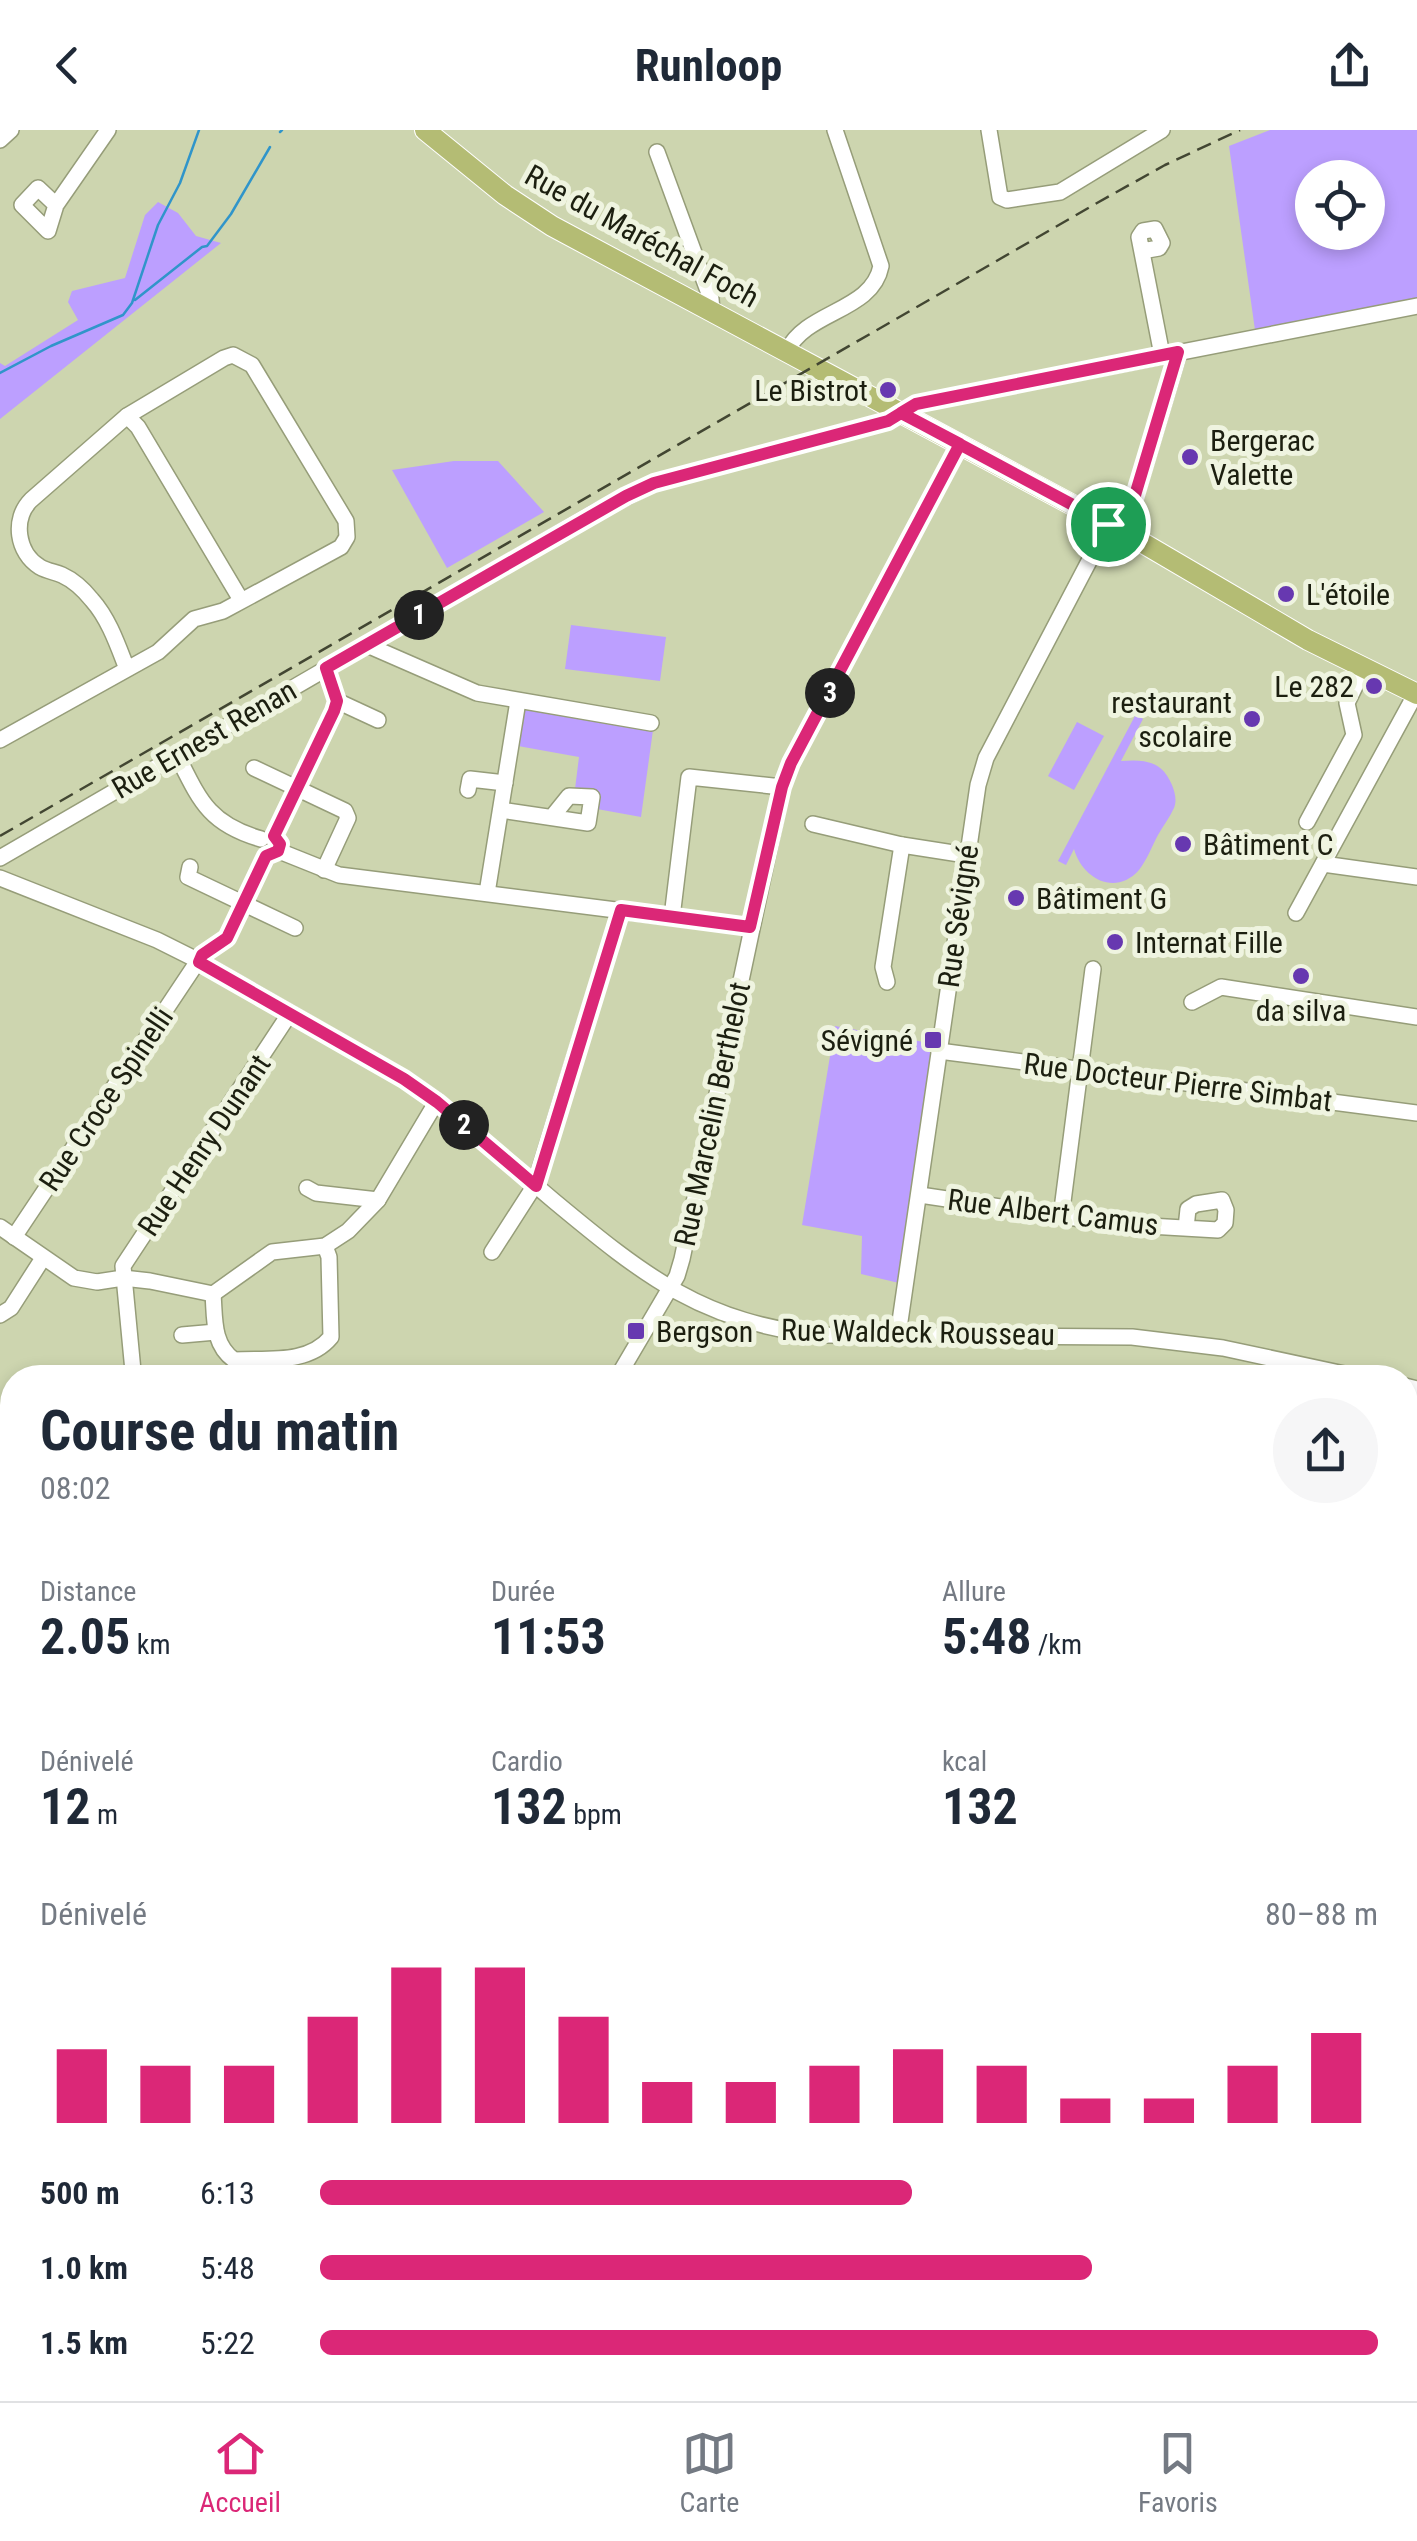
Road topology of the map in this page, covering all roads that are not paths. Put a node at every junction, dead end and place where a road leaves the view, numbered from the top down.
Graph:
1 (12, 130) edge
2 (108, 130) edge
3 (424, 130) edge
4 (835, 130) edge
5 (988, 130) edge
6 (1162, 130) edge
7 (0, 140) edge
8 (657, 152) dead end
9 (56, 205) dead end
10 (1142, 252) dead end
11 (1417, 306) edge
12 (712, 310) junction
13 (787, 351) junction
14 (1170, 354) junction
15 (901, 413) junction
16 (127, 416) junction
17 (960, 444) junction
18 (1116, 528) junction
19 (241, 600) junction
20 (1264, 612) junction
21 (367, 645) junction
22 (326, 668) junction
23 (126, 669) junction
24 (1363, 670) junction
25 (1390, 680) junction
26 (1416, 693) edge
27 (337, 701) junction
28 (518, 701) junction
29 (378, 720) dead end
30 (651, 723) dead end
31 (0, 740) edge
32 (178, 754) junction
33 (254, 768) dead end
34 (505, 783) junction
35 (782, 787) junction
36 (296, 789) junction
37 (468, 790) dead end
38 (500, 810) junction
39 (552, 818) dead end
40 (1307, 822) dead end
41 (814, 824) dead end
42 (902, 844) junction
43 (270, 846) junction
44 (966, 855) junction
45 (0, 858) edge
46 (1323, 864) junction
47 (190, 866) dead end
48 (324, 870) junction
49 (1417, 877) edge
50 (0, 878) edge
51 (488, 893) junction
52 (244, 904) junction
53 (621, 910) junction
54 (1296, 913) dead end
55 (672, 916) junction
56 (750, 927) junction
57 (295, 928) dead end
58 (199, 962) junction
59 (1093, 969) dead end
60 (887, 982) dead end
61 (1192, 1002) dead end
62 (290, 1013) junction
63 (1417, 1017) edge
64 (939, 1051) junction
65 (1080, 1070) junction
66 (437, 1102) junction
67 (1417, 1113) edge
68 (536, 1186) junction
69 (307, 1188) dead end
70 (920, 1196) junction
71 (378, 1200) junction
72 (1062, 1217) junction
73 (1186, 1228) dead end
74 (7, 1232) edge
75 (325, 1246) junction
76 (492, 1252) dead end
77 (43, 1258) junction
78 (123, 1278) junction
79 (669, 1288) junction
80 (213, 1294) junction
81 (0, 1315) edge
82 (216, 1332) junction
83 (182, 1335) dead end
84 (898, 1336) junction
85 (133, 1365) edge
86 (625, 1365) edge
87 (1302, 1365) edge

1 - 7 street
2 - 9 street
3 - 12 main road, Rue du Maréchal Foch
4 - 13 street
5 - 6 street
8 - 12 street
10 - 14 street
11 - 14 street, Rue Ernest Renan
12 - 13 main road, Rue du Maréchal Foch
13 - 15 main road, Rue du Maréchal Foch
14 - 15 street, Rue Ernest Renan
14 - 18 street, Rue Sévigné
15 - 17 main road, Rue du Maréchal Foch
15 - 21 street, Rue Ernest Renan
16 - 19 street
16 - 19 street
16 - 23 street
17 - 18 main road, Rue du Maréchal Foch
17 - 35 street, Rue Marcelin Berthelot
18 - 20 main road, Rue du Maréchal Foch
18 - 44 street, Rue Sévigné
19 - 23 street
20 - 24 main road
20 - 25 main road
21 - 22 street, Rue Ernest Renan
21 - 28 street
22 - 27 street
22 - 32 street, Rue Ernest Renan
23 - 31 street
24 - 25 main road
24 - 40 street
25 - 26 main road
26 - 46 street
27 - 29 street
27 - 36 street, Rue Croce Spinelli
28 - 30 street
28 - 34 street
32 - 43 street
32 - 45 street, Rue Ernest Renan
33 - 36 street
34 - 37 street
34 - 38 street
35 - 55 street
35 - 56 street, Rue Marcelin Berthelot
36 - 43 street, Rue Croce Spinelli
36 - 48 street
38 - 39 street
38 - 51 street
41 - 42 street
42 - 44 street
42 - 60 street
43 - 48 street
43 - 52 street, Rue Croce Spinelli
44 - 64 street, Rue Sévigné
46 - 49 street
46 - 54 street
47 - 52 street
48 - 51 street
50 - 58 street, Rue Waldeck Rousseau
51 - 53 street
52 - 57 street
52 - 58 street, Rue Croce Spinelli
53 - 55 street
53 - 68 street
55 - 56 street
56 - 79 street, Rue Marcelin Berthelot
58 - 62 street, Rue Waldeck Rousseau
58 - 74 street, Rue Croce Spinelli
59 - 65 street
61 - 63 street
62 - 66 street, Rue Waldeck Rousseau
62 - 78 street, Rue Henry Dunant
64 - 65 street, Rue Docteur Pierre Simbat
64 - 70 street, Rue Sévigné
65 - 67 street, Rue Docteur Pierre Simbat
65 - 72 street
66 - 68 street, Rue Waldeck Rousseau
66 - 71 street
68 - 76 street
68 - 79 street, Rue Waldeck Rousseau
69 - 71 street
70 - 72 street, Rue Albert Camus
70 - 84 street, Rue Sévigné
71 - 75 street
72 - 73 street, Rue Albert Camus
74 - 77 street
75 - 80 street
75 - 82 street
77 - 78 street
77 - 81 street
78 - 80 street
78 - 85 street
79 - 84 street, Rue Waldeck Rousseau
79 - 86 street, Rue Marcelin Berthelot
80 - 82 street
82 - 83 street
84 - 87 street, Rue Waldeck Rousseau

